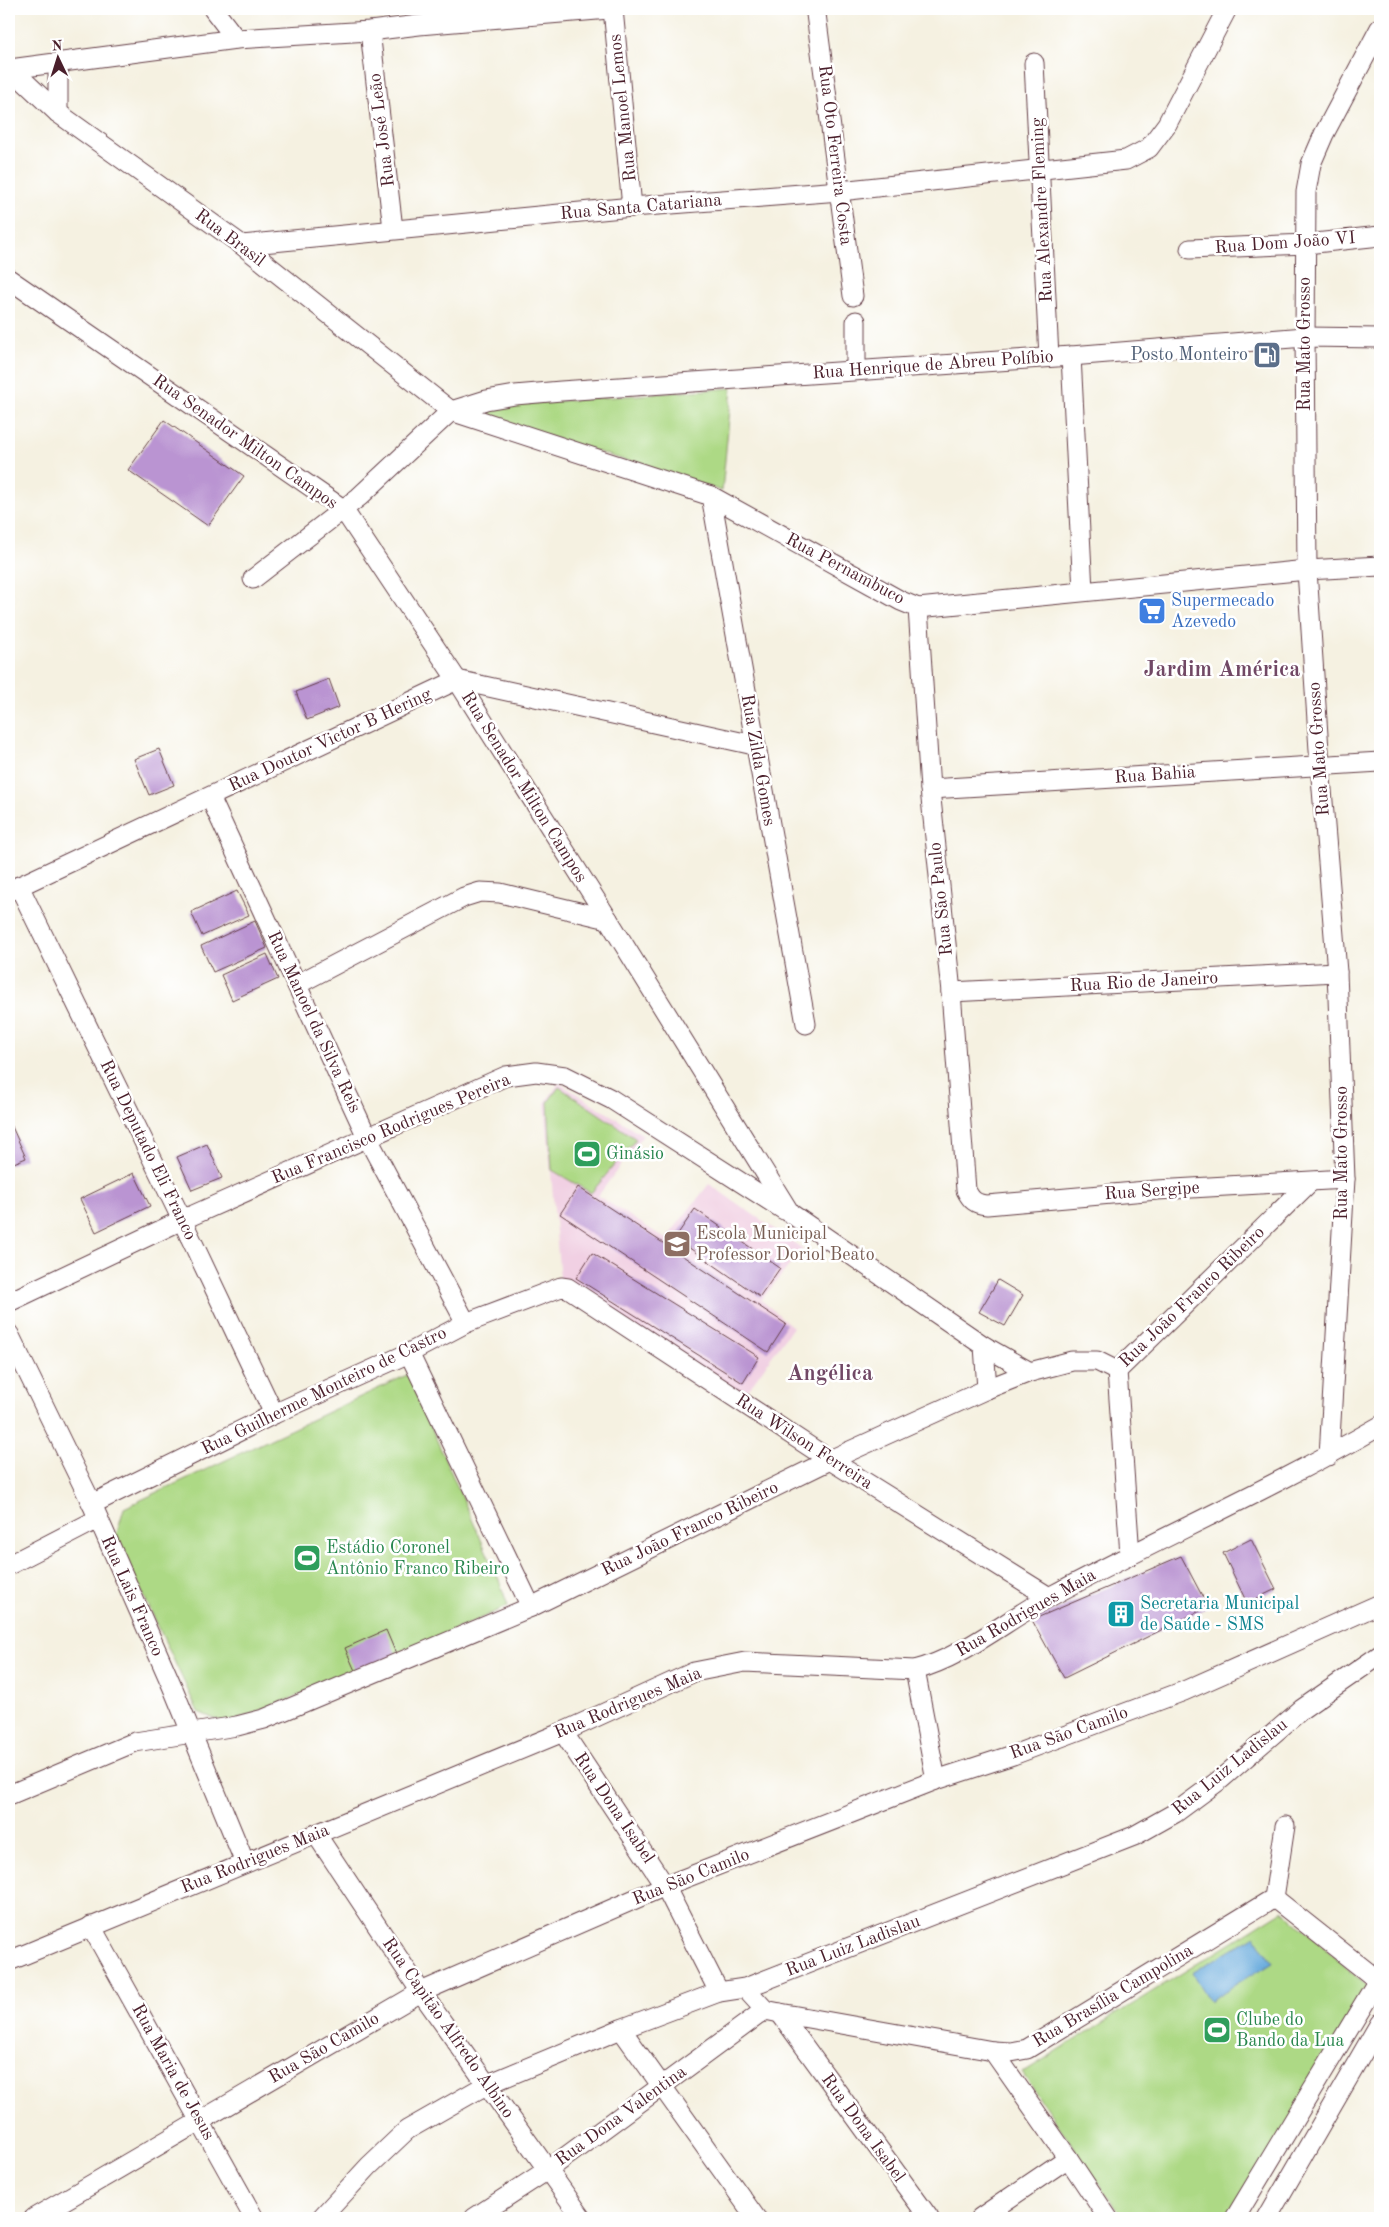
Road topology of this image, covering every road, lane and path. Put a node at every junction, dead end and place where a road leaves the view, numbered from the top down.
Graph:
1 (213, 9) edge
2 (609, 9) edge
3 (613, 9) edge
4 (1227, 9) edge
5 (816, 14) dead end
6 (418, 17) edge
7 (1380, 28) edge
8 (370, 32) junction
9 (236, 39) junction
10 (1034, 63) dead end
11 (58, 64) junction
12 (9, 69) edge
13 (58, 113) junction
14 (1041, 170) junction
15 (840, 191) junction
16 (632, 207) junction
17 (393, 229) junction
18 (1380, 236) edge
19 (1306, 244) junction
20 (242, 245) junction
21 (1190, 249) dead end
22 (9, 279) edge
23 (853, 296) dead end
24 (856, 322) dead end
25 (1305, 337) junction
26 (1380, 338) edge
27 (1071, 356) junction
28 (1049, 357) junction
29 (856, 370) junction
30 (451, 411) junction
31 (711, 496) junction
32 (343, 509) junction
33 (1380, 566) edge
34 (1307, 570) junction
35 (253, 580) dead end
36 (1083, 591) junction
37 (918, 608) junction
38 (457, 680) junction
39 (754, 745) junction
40 (1380, 762) edge
41 (1320, 765) junction
42 (930, 789) junction
43 (210, 797) junction
44 (14, 889) edge
45 (608, 919) junction
46 (1337, 972) junction
47 (298, 984) junction
48 (951, 992) junction
49 (806, 1024) dead end
50 (367, 1137) junction
51 (1345, 1179) junction
52 (1310, 1182) junction
53 (966, 1190) joint
54 (790, 1213) junction
55 (182, 1220) junction
56 (561, 1287) joint
57 (9, 1302) edge
58 (466, 1323) junction
59 (9, 1334) edge
60 (984, 1346) junction
61 (409, 1353) junction
62 (1117, 1371) junction
63 (1030, 1372) junction
64 (986, 1389) junction
65 (274, 1414) junction
66 (1380, 1426) edge
67 (1329, 1456) junction
68 (830, 1460) junction
69 (95, 1512) junction
70 (1130, 1555) junction
71 (9, 1565) edge
72 (1048, 1597) junction
73 (1380, 1604) edge
74 (531, 1606) junction
75 (1380, 1655) edge
76 (915, 1670) junction
77 (192, 1732) junction
78 (563, 1732) junction
79 (936, 1780) junction
80 (9, 1795) edge
81 (1285, 1826) dead end
82 (316, 1834) junction
83 (245, 1863) junction
84 (665, 1886) junction
85 (1274, 1898) junction
86 (91, 1926) junction
87 (9, 1961) edge
88 (1380, 1980) edge
89 (745, 1988) junction
90 (421, 1992) junction
91 (719, 1992) junction
92 (773, 2011) junction
93 (1380, 2023) edge
94 (621, 2029) junction
95 (993, 2051) junction
96 (486, 2085) junction
97 (662, 2087) junction
98 (200, 2120) junction
99 (1068, 2158) junction
100 (549, 2170) junction
101 (34, 2218) edge
102 (254, 2218) edge
103 (321, 2218) edge
104 (474, 2218) edge
105 (582, 2218) edge
106 (756, 2218) edge
107 (929, 2218) edge
108 (980, 2218) edge
109 (1108, 2218) edge
110 (1235, 2218) edge
111 (1268, 2218) edge

1 - 9 street
2 - 6 street
3 - 16 street, Rua Manoel Lemos
4 - 14 street, Rua Santa Catariana
5 - 15 street, Rua Oto Ferreira Costa
6 - 8 street
7 - 19 street, Rua Mato Grosso
8 - 9 street
8 - 17 street, Rua José Leão
9 - 11 street
10 - 14 street, Rua Alexandre Fleming
11 - 12 street
11 - 13 street
12 - 13 street, Rua Brasil
13 - 20 street, Rua Brasil
14 - 15 street, Rua Santa Catariana
14 - 28 street, Rua Alexandre Fleming
15 - 16 street, Rua Santa Catariana
15 - 23 street, Rua Oto Ferreira Costa
16 - 17 street, Rua Santa Catariana
17 - 20 street, Rua Santa Catariana
18 - 19 street, Rua Dom João VI
19 - 21 street, Rua Dom João VI
19 - 25 street, Rua Mato Grosso
20 - 30 street, Rua Brasil
22 - 32 street, Rua Senador Milton Campos
24 - 29 street
25 - 26 street, Rua Henrique de Abreu Políbio
25 - 27 street, Rua Henrique de Abreu Políbio
25 - 34 street, Rua Mato Grosso
27 - 28 street, Rua Henrique de Abreu Políbio
27 - 36 street
28 - 29 street, Rua Henrique de Abreu Políbio
29 - 30 street, Rua Henrique de Abreu Políbio
30 - 31 street, Rua Pernambuco
30 - 32 street
31 - 37 street, Rua Pernambuco
31 - 39 street, Rua Zilda Gomes
32 - 35 street
32 - 38 street, Rua Senador Milton Campos
33 - 34 street, Rua Pernambuco
34 - 36 street, Rua Pernambuco
34 - 41 street, Rua Mato Grosso
36 - 37 street, Rua Pernambuco
37 - 42 street, Rua São Paulo
38 - 39 street
38 - 43 street, Rua Doutor Victor B Hering
38 - 45 street, Rua Senador Milton Campos
39 - 49 street, Rua Zilda Gomes
40 - 41 street, Rua Bahia
41 - 42 street, Rua Bahia
41 - 46 street, Rua Mato Grosso
42 - 48 street, Rua São Paulo
43 - 44 street, Rua Doutor Victor B Hering
43 - 47 street, Rua Manoel da Silva Reis
44 - 55 street, Rua Deputado Eli Franco
45 - 47 street
45 - 54 street, Rua Senador Milton Campos
46 - 48 street, Rua Rio de Janeiro
46 - 51 street, Rua Mato Grosso
47 - 50 street, Rua Manoel da Silva Reis
48 - 53 street, Rua São Paulo
50 - 54 street, Rua Francisco Rodrigues Pereira
50 - 55 street, Rua Francisco Rodrigues Pereira
50 - 58 street, Rua Manoel da Silva Reis
51 - 52 street, Rua Sergipe
51 - 67 street, Rua Mato Grosso
52 - 53 street, Rua Sergipe
52 - 62 street, Rua João Franco Ribeiro
54 - 60 street, Rua Senador Milton Campos
55 - 57 street, Rua Francisco Rodrigues Pereira
55 - 65 street, Rua Deputado Eli Franco
56 - 58 street, Rua Guilherme Monteiro de Castro
56 - 68 street, Rua Wilson Ferreira
58 - 61 street, Rua Guilherme Monteiro de Castro
59 - 69 street, Rua Lais Franco
60 - 63 street, Rua Senador Milton Campos
60 - 64 street
61 - 65 street, Rua Guilherme Monteiro de Castro
61 - 74 street
62 - 63 street, Rua João Franco Ribeiro
62 - 70 street
63 - 64 street, Rua João Franco Ribeiro
64 - 68 street, Rua João Franco Ribeiro
65 - 69 street, Rua Guilherme Monteiro de Castro
66 - 67 street, Rua Rodrigues Maia
67 - 70 street, Rua Rodrigues Maia
68 - 72 street, Rua Wilson Ferreira
68 - 74 street, Rua João Franco Ribeiro
69 - 71 street, Rua Guilherme Monteiro de Castro
69 - 77 street, Rua Lais Franco
70 - 72 street, Rua Rodrigues Maia
72 - 76 street, Rua Rodrigues Maia
73 - 79 street, Rua São Camilo
74 - 77 street, Rua João Franco Ribeiro
75 - 89 street, Rua Luiz Ladislau
76 - 78 street, Rua Rodrigues Maia
76 - 79 street
77 - 80 street, Rua João Franco Ribeiro
77 - 83 street, Rua Lais Franco
78 - 82 street, Rua Rodrigues Maia
78 - 84 street, Rua Dona Isabel
79 - 84 street, Rua São Camilo
81 - 85 street
82 - 83 street, Rua Rodrigues Maia
82 - 90 street, Rua Capitão Alfredo Albino
83 - 86 street, Rua Rodrigues Maia
84 - 90 street, Rua São Camilo
84 - 91 street, Rua Dona Isabel
85 - 88 street
85 - 95 street, Rua Brasília Campolina
86 - 87 street, Rua Rodrigues Maia
86 - 98 street, Rua Maria de Jesus
88 - 110 street
89 - 91 street, Rua Luiz Ladislau
89 - 92 street, Rua Dona Isabel
90 - 96 street, Rua Capitão Alfredo Albino
90 - 98 street, Rua São Camilo
91 - 94 street, Rua Luiz Ladislau
92 - 95 street, Rua Brasília Campolina
92 - 97 street, Rua Dona Valentina
92 - 107 street, Rua Dona Isabel
93 - 111 street
94 - 96 street, Rua Luiz Ladislau
94 - 97 street
95 - 99 street
96 - 100 street, Rua Capitão Alfredo Albino
96 - 103 street, Rua Luiz Ladislau
97 - 100 street, Rua Dona Valentina
97 - 106 street
98 - 101 street, Rua São Camilo
98 - 102 street, Rua Maria de Jesus
99 - 108 street
99 - 109 street
100 - 104 street, Rua Dona Valentina
100 - 105 street, Rua Capitão Alfredo Albino

